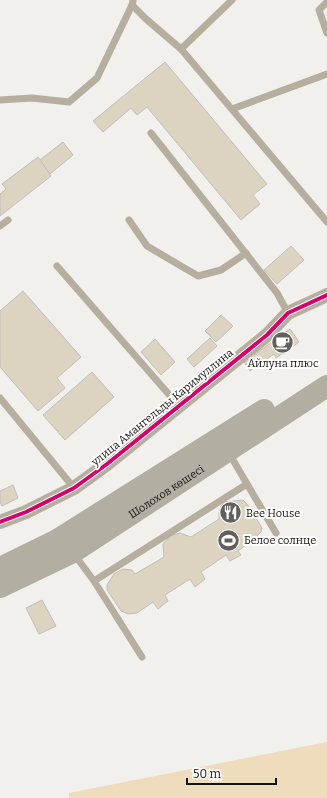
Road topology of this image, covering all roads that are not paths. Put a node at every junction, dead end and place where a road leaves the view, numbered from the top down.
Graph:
1 (232, 0) edge
2 (133, 2) edge
3 (327, 2) edge
4 (327, 33) edge
5 (181, 49) junction
6 (327, 74) edge
7 (0, 100) edge
8 (232, 109) junction
9 (151, 133) dead end
10 (8, 220) dead end
11 (129, 220) dead end
12 (327, 222) edge
13 (0, 226) edge
14 (246, 253) junction
15 (57, 266) dead end
16 (327, 295) edge
17 (288, 313) junction
18 (327, 370) edge
19 (327, 386) edge
20 (0, 398) edge
21 (179, 406) junction
22 (229, 452) junction
23 (247, 484) junction
24 (74, 488) junction
25 (0, 521) edge
26 (276, 533) dead end
27 (73, 552) junction
28 (0, 568) edge
29 (94, 581) junction
30 (0, 587) edge
31 (142, 657) dead end

1 - 5 lane
2 - 5 lane
2 - 7 lane
3 - 4 lane
5 - 8 lane
6 - 8 lane
8 - 12 lane
9 - 14 lane
10 - 13 lane
11 - 14 lane
14 - 17 lane
15 - 21 lane
16 - 17 street, улица Амангельды Каримуллина
17 - 21 street, улица Амангельды Каримуллина
18 - 28 highway, Шолохов көшесі
19 - 22 highway, Шолохов көшесі
20 - 24 lane
21 - 24 street, улица Амангельды Каримуллина
22 - 23 lane
22 - 27 highway, Шолохов көшесі
23 - 26 lane
23 - 29 lane
24 - 25 street, улица Амангельды Каримуллина
27 - 29 lane
27 - 30 highway, Шолохов көшесі
29 - 31 lane

